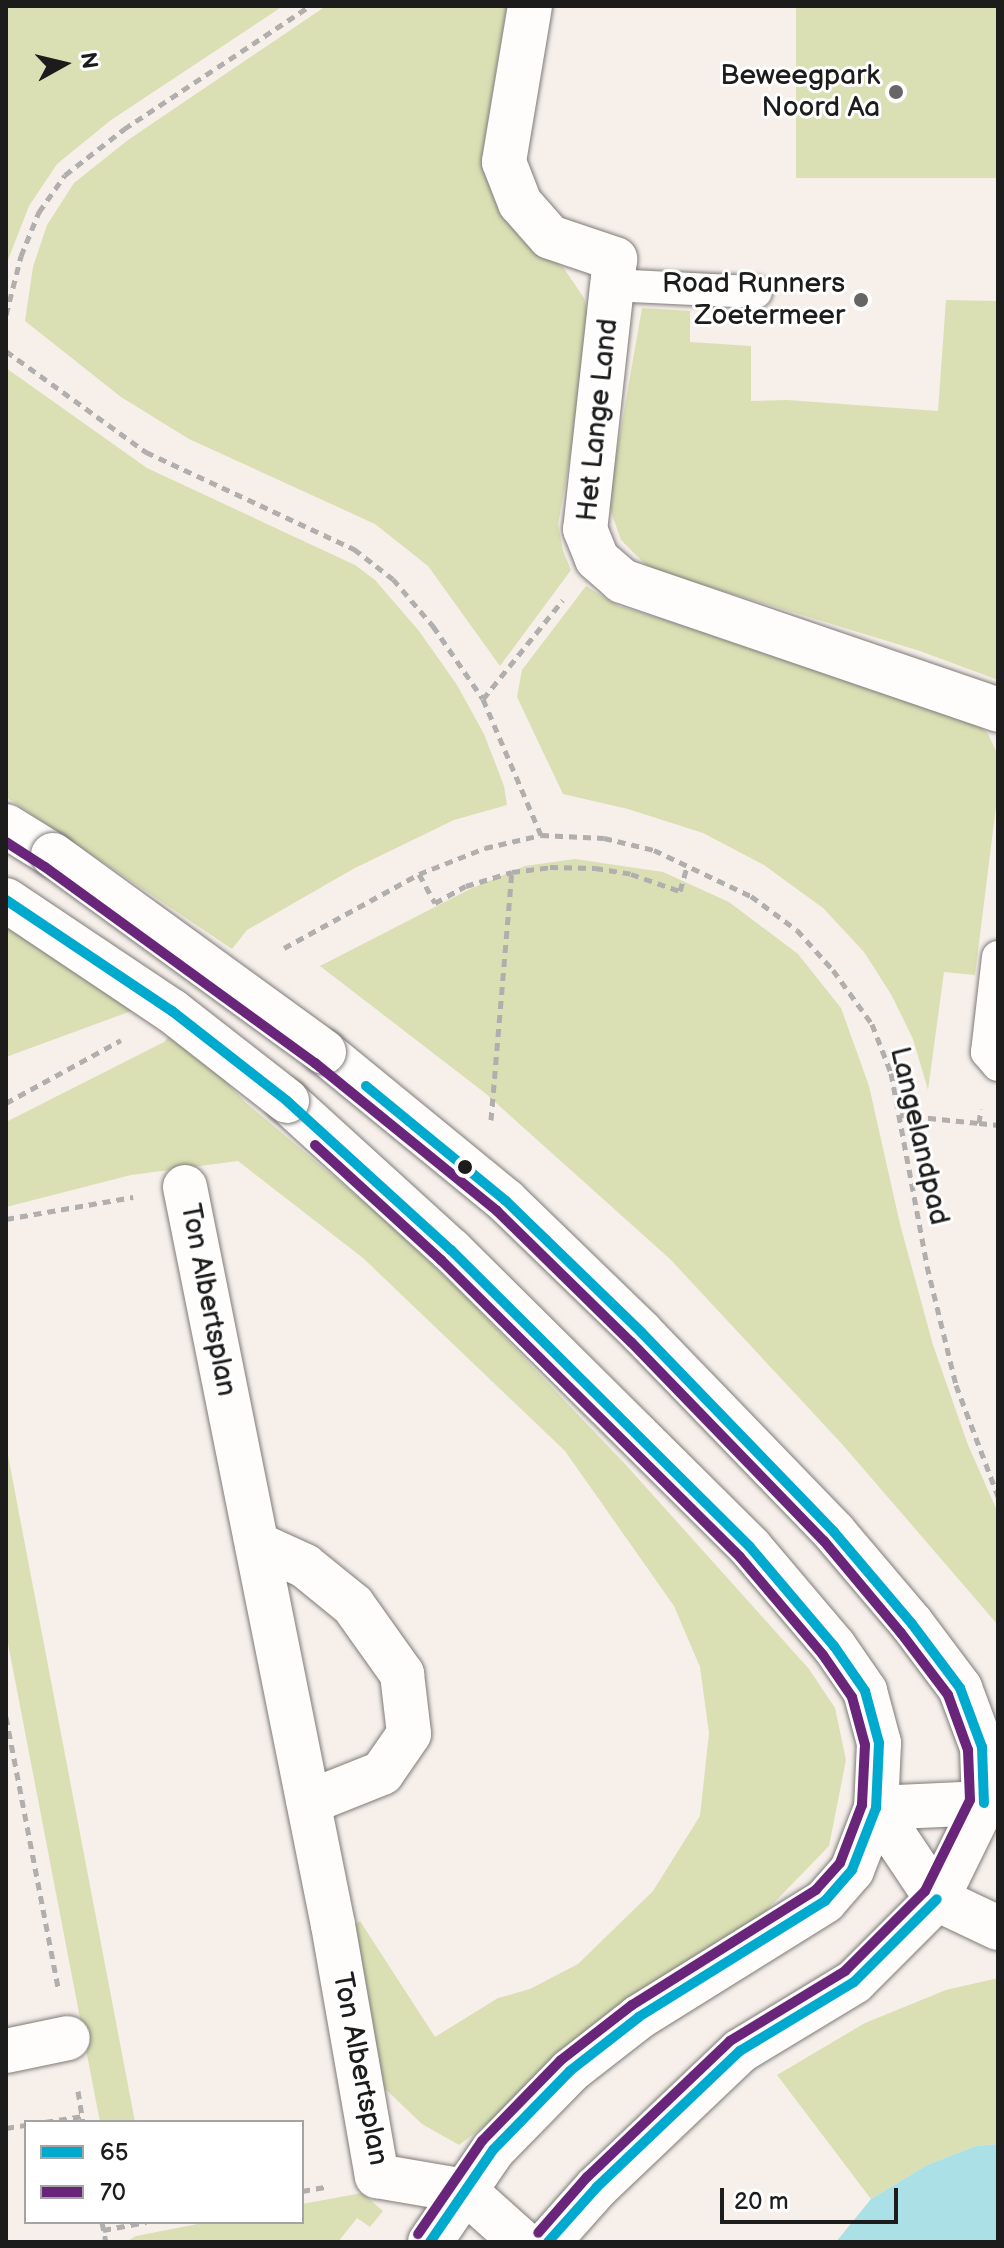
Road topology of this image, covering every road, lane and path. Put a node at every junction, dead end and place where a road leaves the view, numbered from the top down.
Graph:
1 (310, 6) edge
2 (530, 6) edge
3 (611, 285) junction
4 (756, 292) dead end
5 (6, 315) edge
6 (6, 351) edge
7 (597, 559) junction
8 (483, 699) junction
9 (998, 710) edge
10 (6, 826) edge
11 (541, 835) junction
12 (687, 866) junction
13 (512, 872) junction
14 (419, 874) junction
15 (6, 900) edge
16 (284, 948) dead end
17 (998, 957) edge
18 (132, 1034) dead end
19 (993, 1059) edge
20 (6, 1103) edge
21 (900, 1115) junction
22 (491, 1120) dead end
23 (979, 1123) junction
24 (998, 1125) edge
25 (185, 1187) joint
26 (6, 1219) edge
27 (998, 1496) edge
28 (257, 1544) junction
29 (6, 1717) edge
30 (309, 1802) junction
31 (876, 1808) junction
32 (991, 1808) edge
33 (937, 1899) junction
34 (998, 1928) edge
35 (68, 2038) junction
36 (6, 2051) edge
37 (83, 2119) edge
38 (465, 2191) junction
39 (102, 2224) edge
40 (135, 2224) edge
41 (103, 2230) junction
42 (106, 2242) edge
43 (430, 2242) edge
44 (522, 2242) edge
45 (548, 2242) edge

1 - 5 path
2 - 3 street, Het Lange Land
3 - 4 lane
3 - 7 street, Het Lange Land
6 - 8 path
7 - 8 path
7 - 9 street, Het Lange Land
8 - 11 path
10 - 32 street, bridge
11 - 12 path, Langelandpad
11 - 14 path, Langelandpad
12 - 13 path
12 - 21 path, Langelandpad
13 - 14 path
13 - 22 path
14 - 16 path, Langelandpad
15 - 31 street, bridge
17 - 19 lane
18 - 20 path
19 - 23 path
21 - 23 path
21 - 27 path, Langelandpad
23 - 24 path
25 - 26 path, Ton Albertsplan
25 - 28 street, Ton Albertsplan
28 - 30 street, Ton Albertsplan
28 - 30 street
29 - 35 path
30 - 38 street, Ton Albertsplan
31 - 32 street
31 - 33 street
31 - 38 street
32 - 33 street
33 - 34 street
33 - 45 street
35 - 36 street
35 - 37 path
38 - 43 street
38 - 44 street
39 - 41 path
40 - 41 path
41 - 42 path

